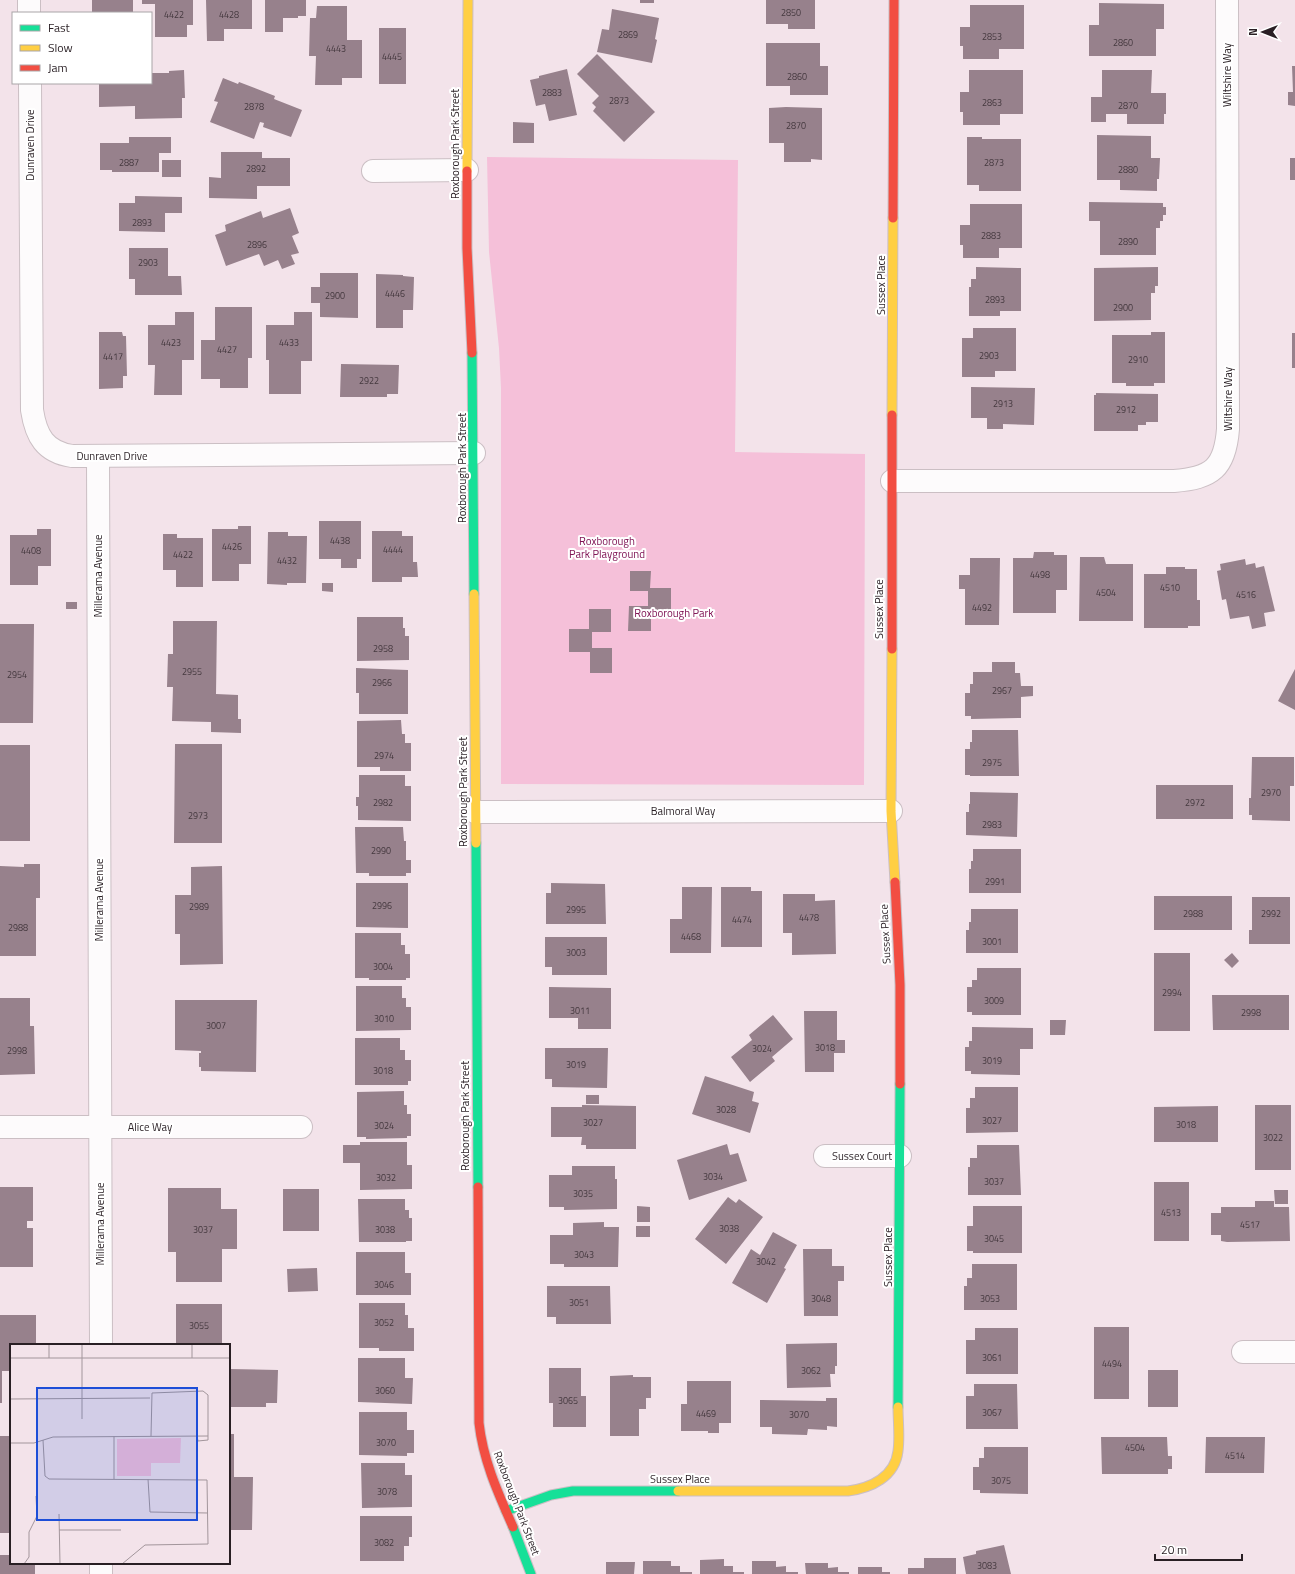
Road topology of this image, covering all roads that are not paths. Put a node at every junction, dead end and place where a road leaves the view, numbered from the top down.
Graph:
1 (29, 0) edge
2 (468, 0) edge
3 (894, 0) edge
4 (1227, 0) edge
5 (29, 12) edge
6 (30, 84) edge
7 (467, 170) junction
8 (373, 172) dead end
9 (474, 453) junction
10 (98, 456) junction
11 (892, 482) junction
12 (891, 811) junction
13 (475, 812) junction
14 (0, 1127) edge
15 (100, 1127) junction
16 (301, 1127) dead end
17 (825, 1156) dead end
18 (900, 1156) junction
19 (100, 1344) edge
20 (1243, 1352) dead end
21 (1295, 1352) edge
22 (506, 1511) junction
23 (531, 1574) edge

1 - 5 street
2 - 7 street, Roxborough Park Street
3 - 11 street, Sussex Place
4 - 11 street, Wiltshire Way
6 - 10 street, Dunraven Drive
7 - 8 street
7 - 9 street, Roxborough Park Street
9 - 10 street, Dunraven Drive
9 - 13 street, Roxborough Park Street
10 - 15 street, Millerama Avenue
11 - 12 street, Sussex Place
12 - 13 street, Balmoral Way
12 - 18 street, Sussex Place
13 - 22 street, Roxborough Park Street
14 - 15 street, Alice Way
15 - 16 street, Alice Way
15 - 19 street, Millerama Avenue
17 - 18 street, Sussex Court
18 - 22 street, Sussex Place
20 - 21 street
22 - 23 street, Roxborough Park Street

